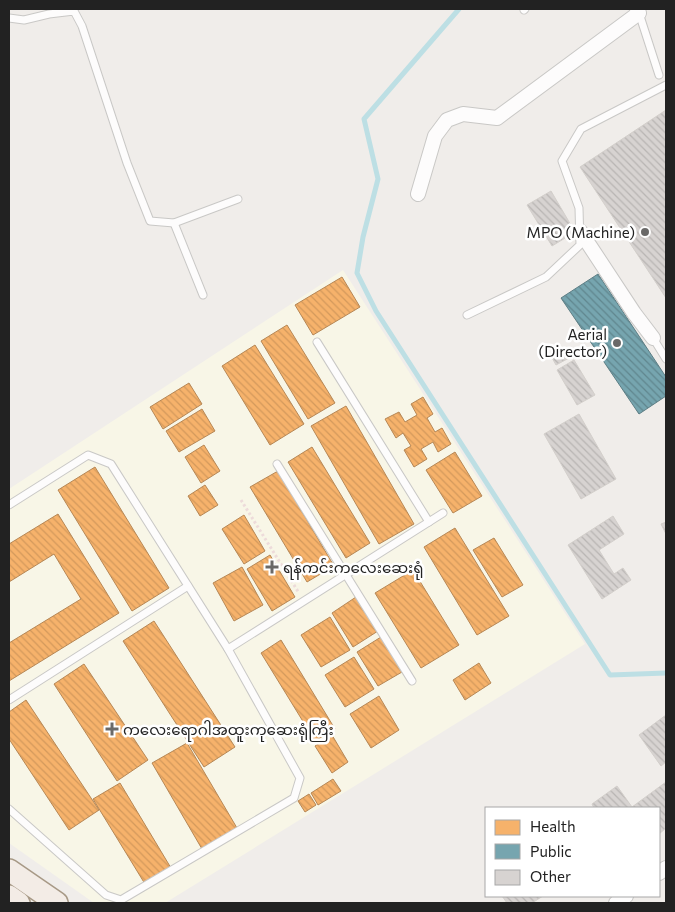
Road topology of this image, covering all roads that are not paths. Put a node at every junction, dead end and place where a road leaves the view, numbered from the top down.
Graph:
1 (638, 11) edge
2 (9, 18) edge
3 (658, 75) dead end
4 (666, 85) edge
5 (418, 194) dead end
6 (238, 199) dead end
7 (174, 223) junction
8 (580, 231) junction
9 (203, 295) dead end
10 (468, 316) dead end
11 (653, 338) joint
12 (317, 342) dead end
13 (666, 359) edge
14 (277, 464) dead end
15 (9, 505) edge
16 (443, 513) dead end
17 (429, 522) junction
18 (346, 575) junction
19 (188, 586) junction
20 (228, 649) junction
21 (412, 681) dead end
22 (9, 700) edge
23 (9, 809) edge
24 (9, 870) edge
25 (9, 896) edge
26 (46, 900) edge
27 (19, 903) edge

1 - 3 lane
1 - 5 street
2 - 7 lane
4 - 8 lane
6 - 7 lane
7 - 9 lane
8 - 10 lane
8 - 11 street
11 - 13 lane
12 - 17 lane
14 - 18 lane
15 - 19 lane
16 - 17 lane
17 - 18 lane
18 - 20 lane
18 - 21 lane
19 - 20 lane
19 - 22 lane
20 - 23 lane
24 - 26 main road
25 - 27 main road

